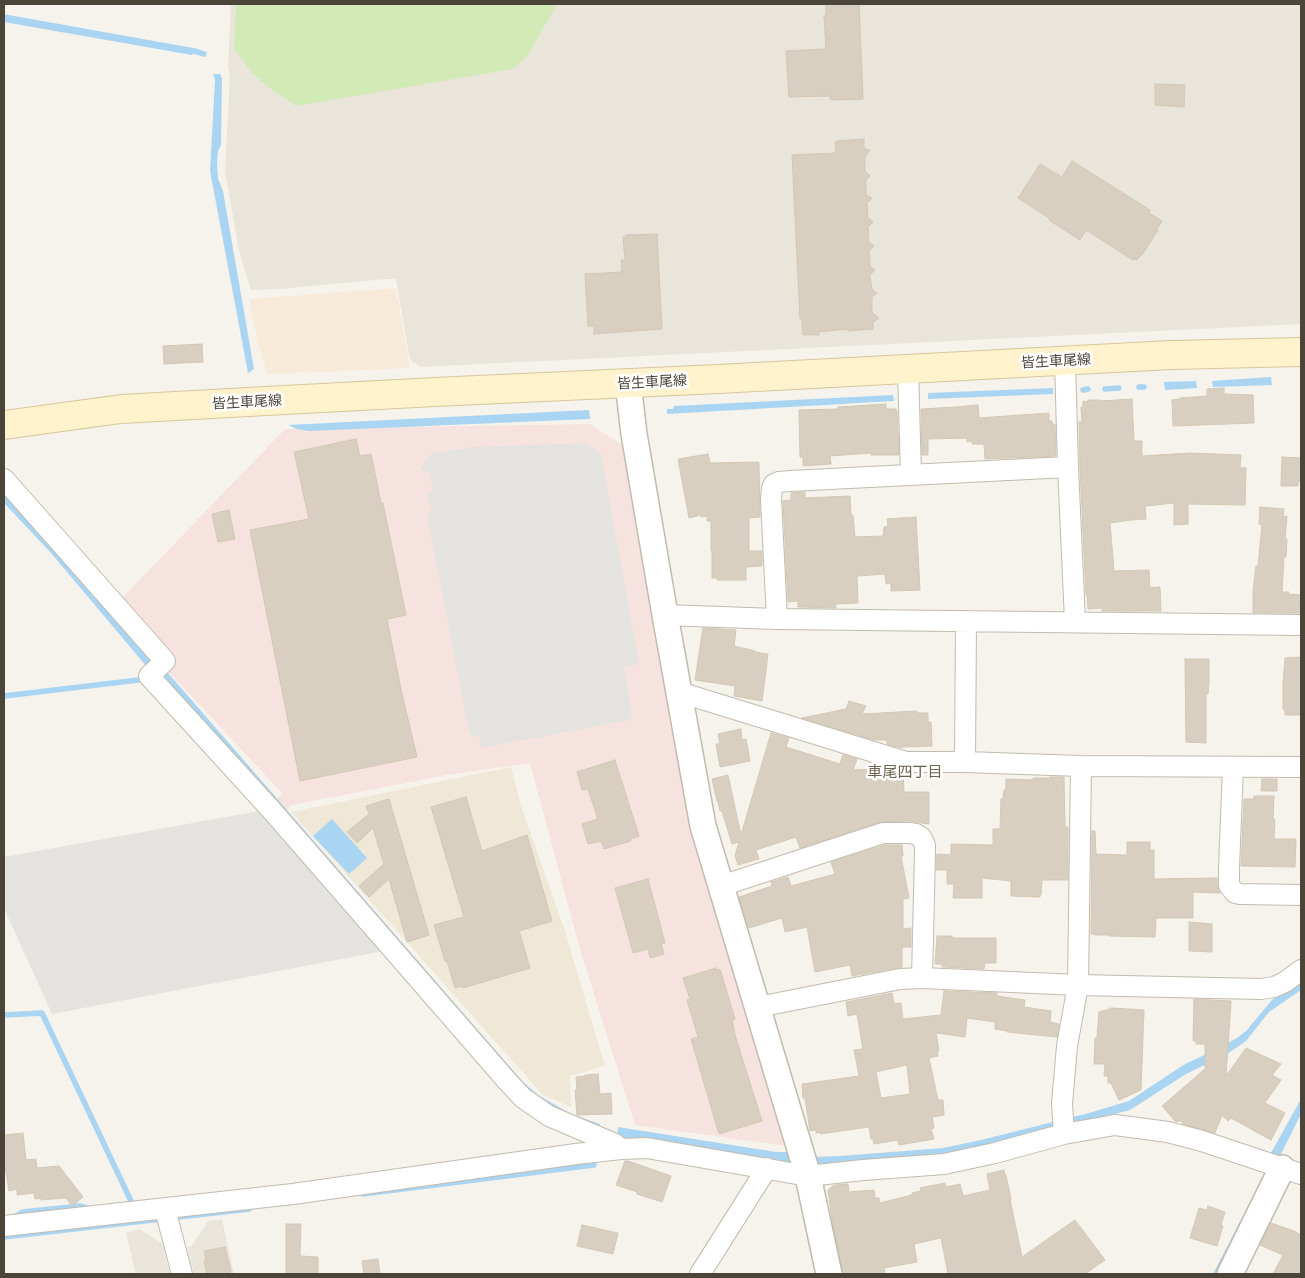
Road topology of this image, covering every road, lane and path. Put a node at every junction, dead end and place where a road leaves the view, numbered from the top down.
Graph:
1 (1301, 352) edge
2 (1065, 361) junction
3 (908, 369) junction
4 (628, 383) junction
5 (4, 425) edge
6 (1068, 467) junction
7 (912, 475) junction
8 (4, 479) edge
9 (665, 615) junction
10 (777, 619) junction
11 (966, 621) junction
12 (1075, 621) junction
13 (1301, 625) edge
14 (679, 692) junction
15 (965, 762) junction
16 (1081, 766) junction
17 (1233, 767) junction
18 (1301, 767) edge
19 (721, 886) junction
20 (1301, 895) edge
21 (1301, 970) edge
22 (922, 978) junction
23 (1078, 985) junction
24 (758, 1007) junction
25 (1064, 1134) junction
26 (621, 1150) junction
27 (767, 1168) junction
28 (1281, 1168) edge
29 (808, 1176) junction
30 (165, 1209) junction
31 (4, 1226) edge
32 (182, 1274) edge
33 (700, 1274) edge
34 (830, 1274) edge
35 (1230, 1274) edge

1 - 2 main road, 皆生車尾線
2 - 3 main road, 皆生車尾線
2 - 6 street
3 - 4 main road, 皆生車尾線
3 - 7 street
4 - 5 main road, 皆生車尾線
4 - 9 street
6 - 7 street
6 - 12 street
7 - 10 street
8 - 26 street
9 - 10 street
9 - 14 street
10 - 11 street
11 - 12 street
11 - 15 street
12 - 13 street
14 - 15 street
14 - 19 street
15 - 16 street
16 - 17 street
16 - 23 street
17 - 18 street
17 - 20 street
19 - 22 street
19 - 24 street
21 - 23 street
22 - 23 street
22 - 24 street
23 - 25 street
24 - 29 street
25 - 28 street
25 - 29 street
26 - 27 street
26 - 30 street
27 - 29 street
27 - 33 street
28 - 35 street
29 - 34 street
30 - 31 street
30 - 32 street

